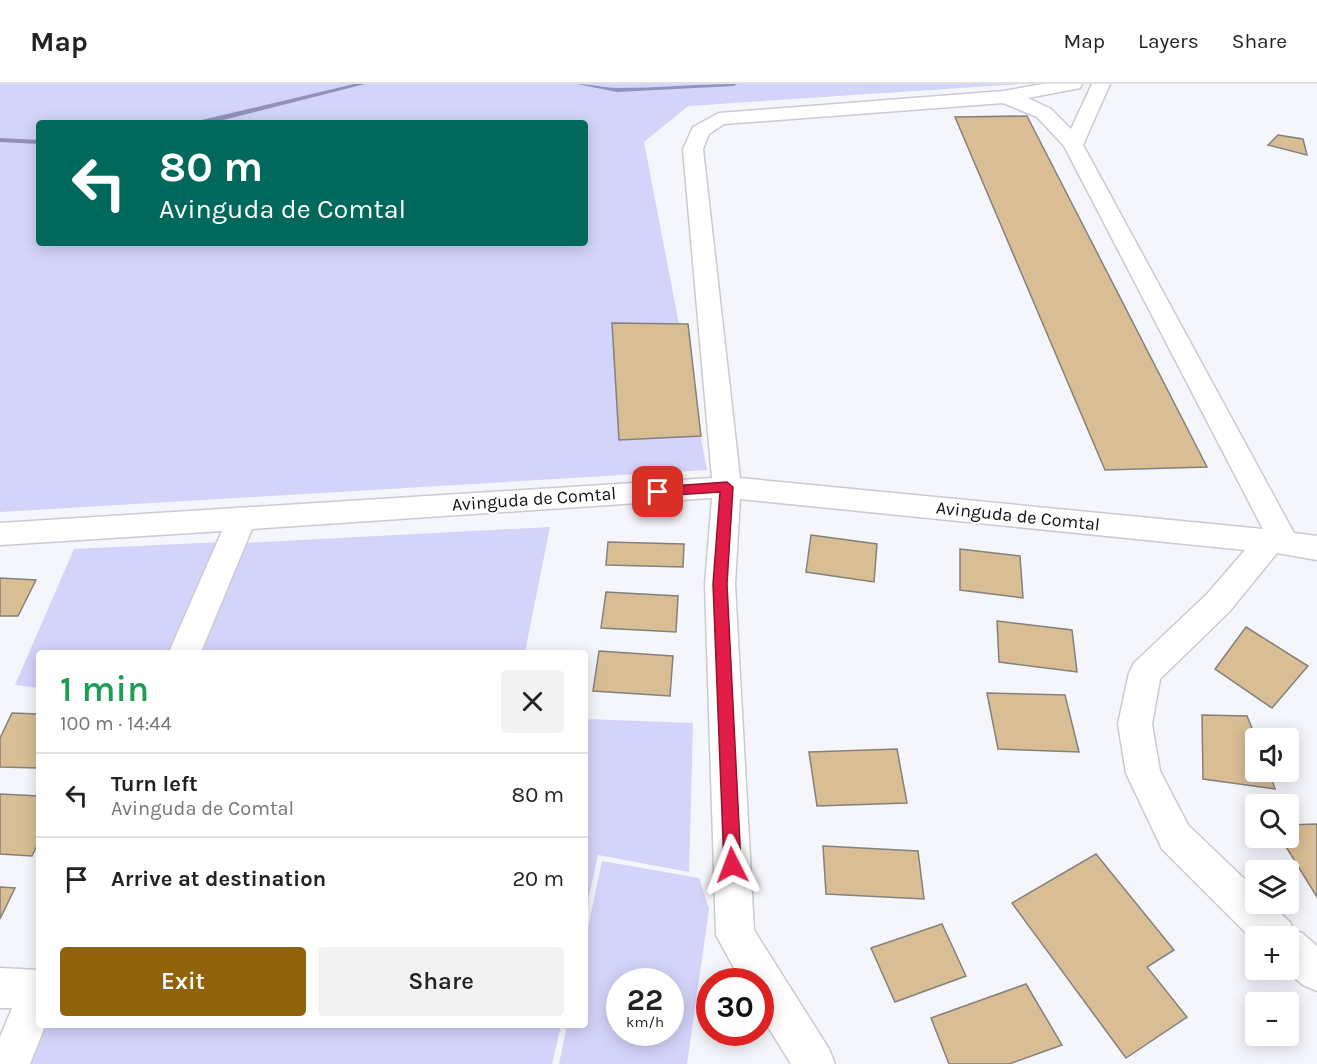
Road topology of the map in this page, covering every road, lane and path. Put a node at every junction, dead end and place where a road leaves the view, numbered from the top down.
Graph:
1 (1073, 84) edge
2 (1101, 84) edge
3 (1004, 97) junction
4 (1072, 145) junction
5 (727, 487) junction
6 (242, 517) junction
7 (0, 534) edge
8 (1278, 542) junction
9 (1317, 548) edge
10 (186, 650) edge
11 (1266, 926) edge
12 (1299, 956) edge
13 (1317, 971) edge
14 (0, 988) edge
15 (36, 992) edge
16 (36, 999) edge
17 (9, 1064) edge
18 (814, 1064) edge

1 - 3 street
2 - 4 street
3 - 4 street
3 - 5 street
4 - 8 street
5 - 6 street, Avinguda de Comtal
5 - 8 street, Avinguda de Comtal
5 - 18 street
6 - 7 street, Avinguda de Comtal
6 - 10 street
8 - 9 street, Avinguda de Comtal
8 - 11 street
12 - 13 street
14 - 15 street
16 - 17 street

